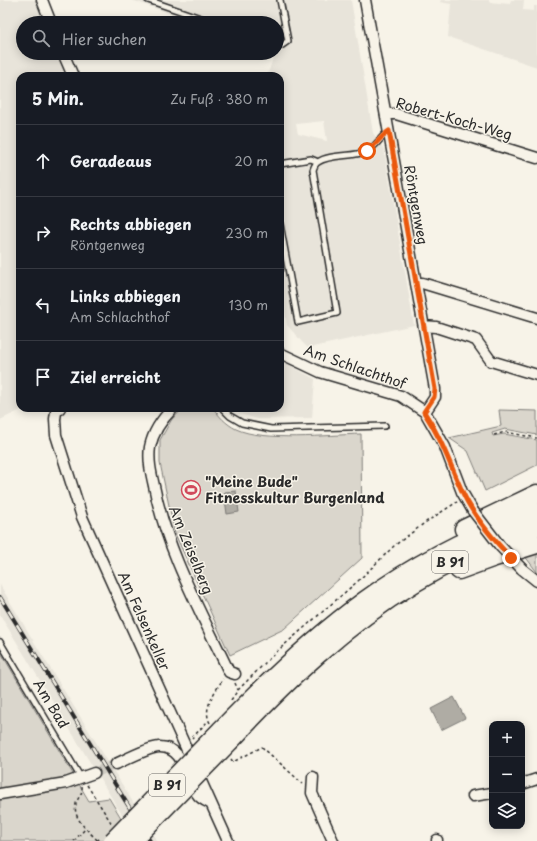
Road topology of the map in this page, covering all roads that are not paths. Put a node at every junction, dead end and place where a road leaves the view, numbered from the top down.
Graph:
1 (42, 0) edge
2 (148, 0) edge
3 (280, 0) edge
4 (365, 0) edge
5 (48, 16) edge
6 (195, 16) edge
7 (283, 16) edge
8 (284, 20) edge
9 (284, 44) edge
10 (66, 60) edge
11 (70, 72) edge
12 (386, 114) junction
13 (389, 131) junction
14 (537, 158) edge
15 (318, 162) junction
16 (284, 163) edge
17 (284, 246) edge
18 (416, 284) junction
19 (537, 318) edge
20 (424, 326) junction
21 (284, 355) edge
22 (537, 376) edge
23 (56, 412) edge
24 (170, 412) edge
25 (226, 412) edge
26 (424, 412) junction
27 (385, 426) dead end
28 (537, 494) edge
29 (537, 512) edge
30 (537, 526) edge
31 (537, 544) edge
32 (537, 581) edge
33 (375, 592) junction
34 (370, 612) junction
35 (0, 642) edge
36 (232, 673) road end
37 (220, 730) junction
38 (116, 764) tunnel mouth
39 (94, 773) tunnel mouth
40 (313, 777) dead end
41 (82, 779) junction
42 (537, 779) edge
43 (525, 783) edge
44 (489, 793) edge
45 (0, 794) edge
46 (473, 796) dead end
47 (210, 803) junction
48 (114, 835) edge
49 (132, 841) edge
50 (228, 841) edge
51 (332, 841) edge

1 - 5 street
2 - 6 lane
3 - 7 lane
4 - 12 street, Röntgenweg
8 - 9 lane
10 - 11 street
12 - 13 street, Röntgenweg
12 - 14 street, Robert-Koch-Weg
13 - 15 lane
13 - 18 street, Röntgenweg
15 - 16 lane
15 - 17 lane
18 - 19 street
18 - 20 street, Röntgenweg
20 - 22 street
20 - 26 street, Röntgenweg
21 - 26 street, Am Schlachthof
23 - 47 street, Am Felsenkeller
24 - 36 street, Am Zeiselberg
25 - 27 lane
26 - 32 street, Am Schlachthof, bridge
28 - 33 highway
29 - 33 highway, B 91
30 - 34 highway, B 91
31 - 34 highway
33 - 37 highway, B 91
34 - 37 highway, B 91
35 - 41 lane, Am Bad
37 - 48 highway, B 91, bridge
37 - 49 highway, B 91, bridge
38 - 47 street
39 - 41 street
40 - 51 street
41 - 45 street
42 - 43 street
44 - 46 street
47 - 50 street, Am Felsenkeller

